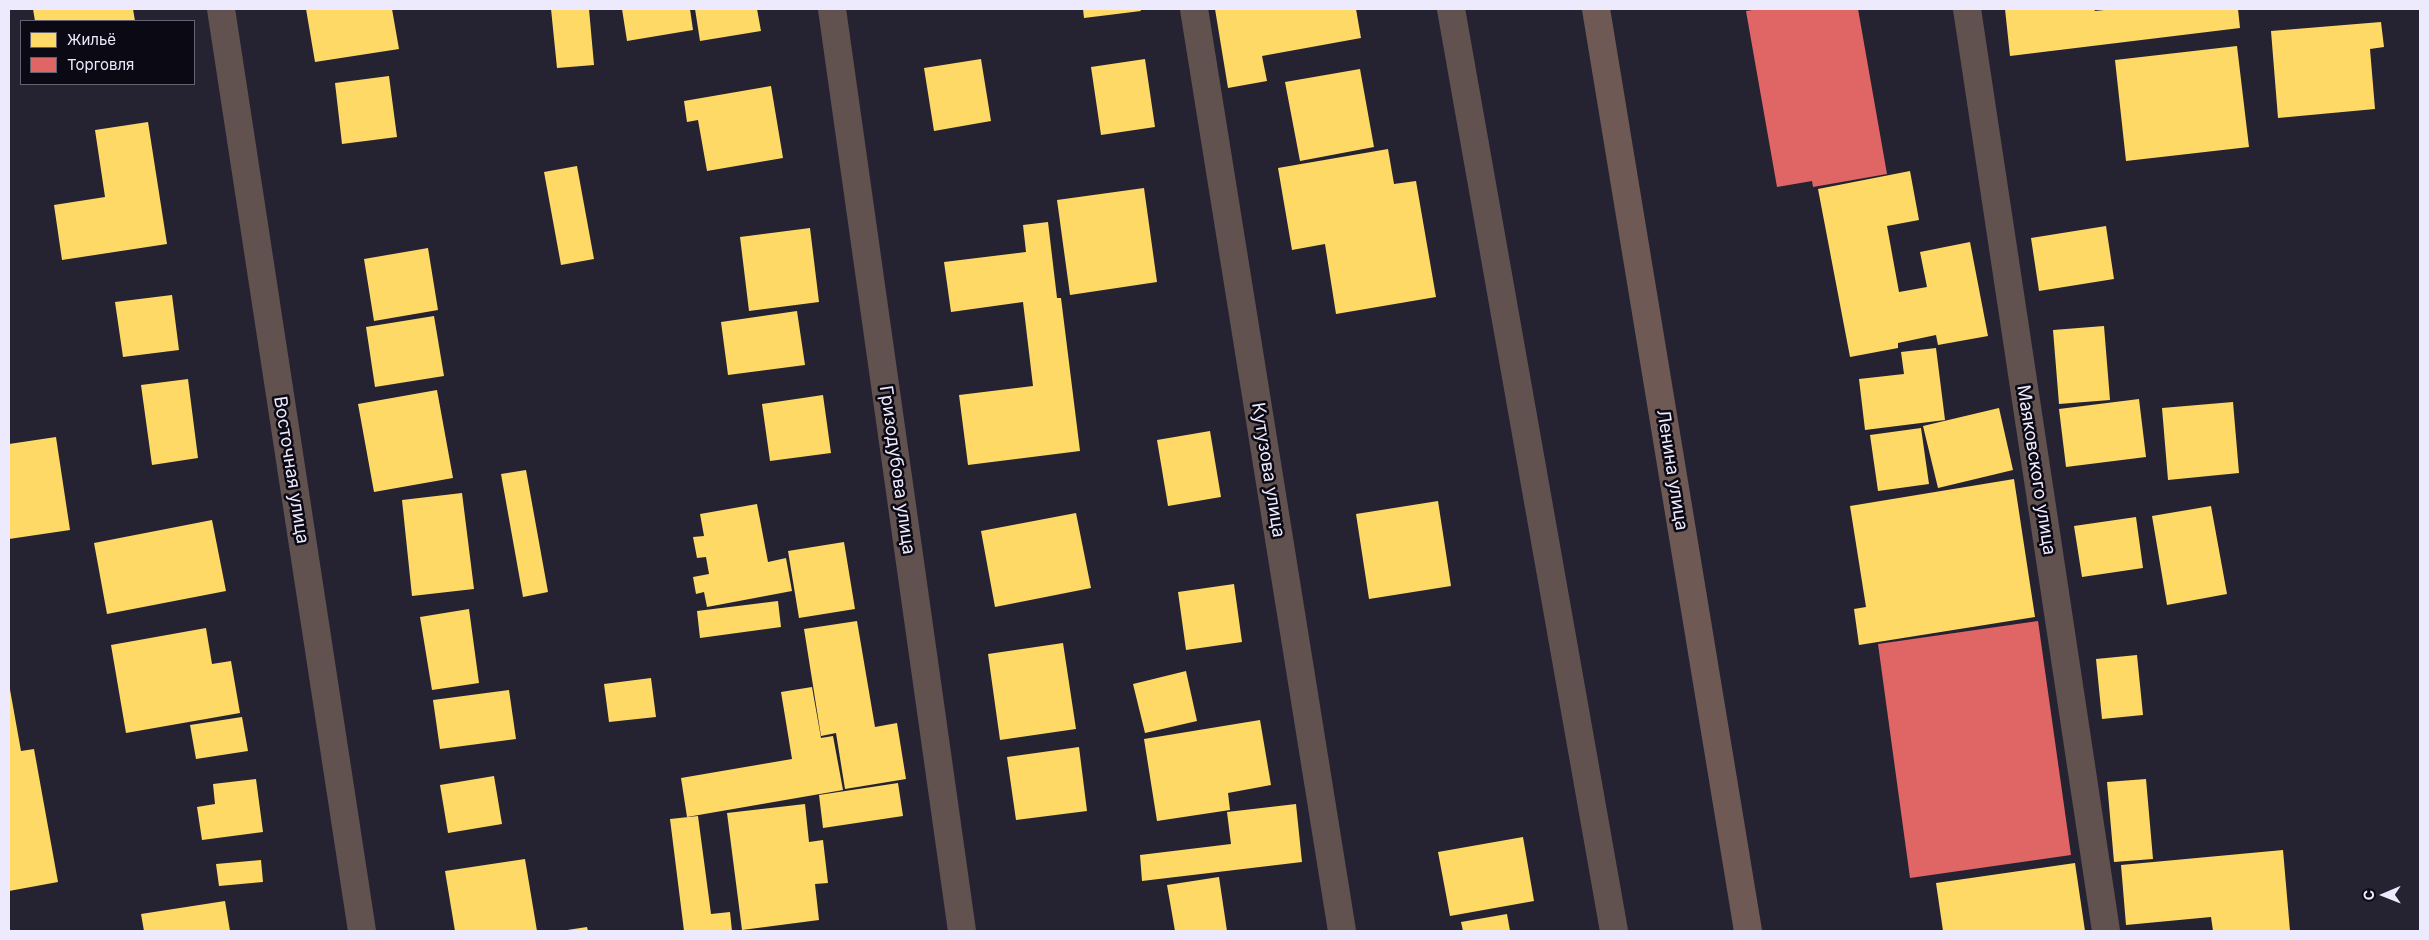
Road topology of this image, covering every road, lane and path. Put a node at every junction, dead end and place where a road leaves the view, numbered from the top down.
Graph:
1 (221, 9) edge
2 (832, 9) edge
3 (1194, 9) edge
4 (1450, 9) edge
5 (1596, 9) edge
6 (1967, 9) edge
7 (362, 931) edge
8 (962, 931) edge
9 (1342, 931) edge
10 (1614, 931) edge
11 (1748, 931) edge
12 (2106, 931) edge

1 - 7 street, Восточная улица
2 - 8 street, Гризодубова улица
3 - 9 street, Кутузова улица
4 - 10 street
5 - 11 main road, Ленина улица
6 - 12 street, Маяковского улица

